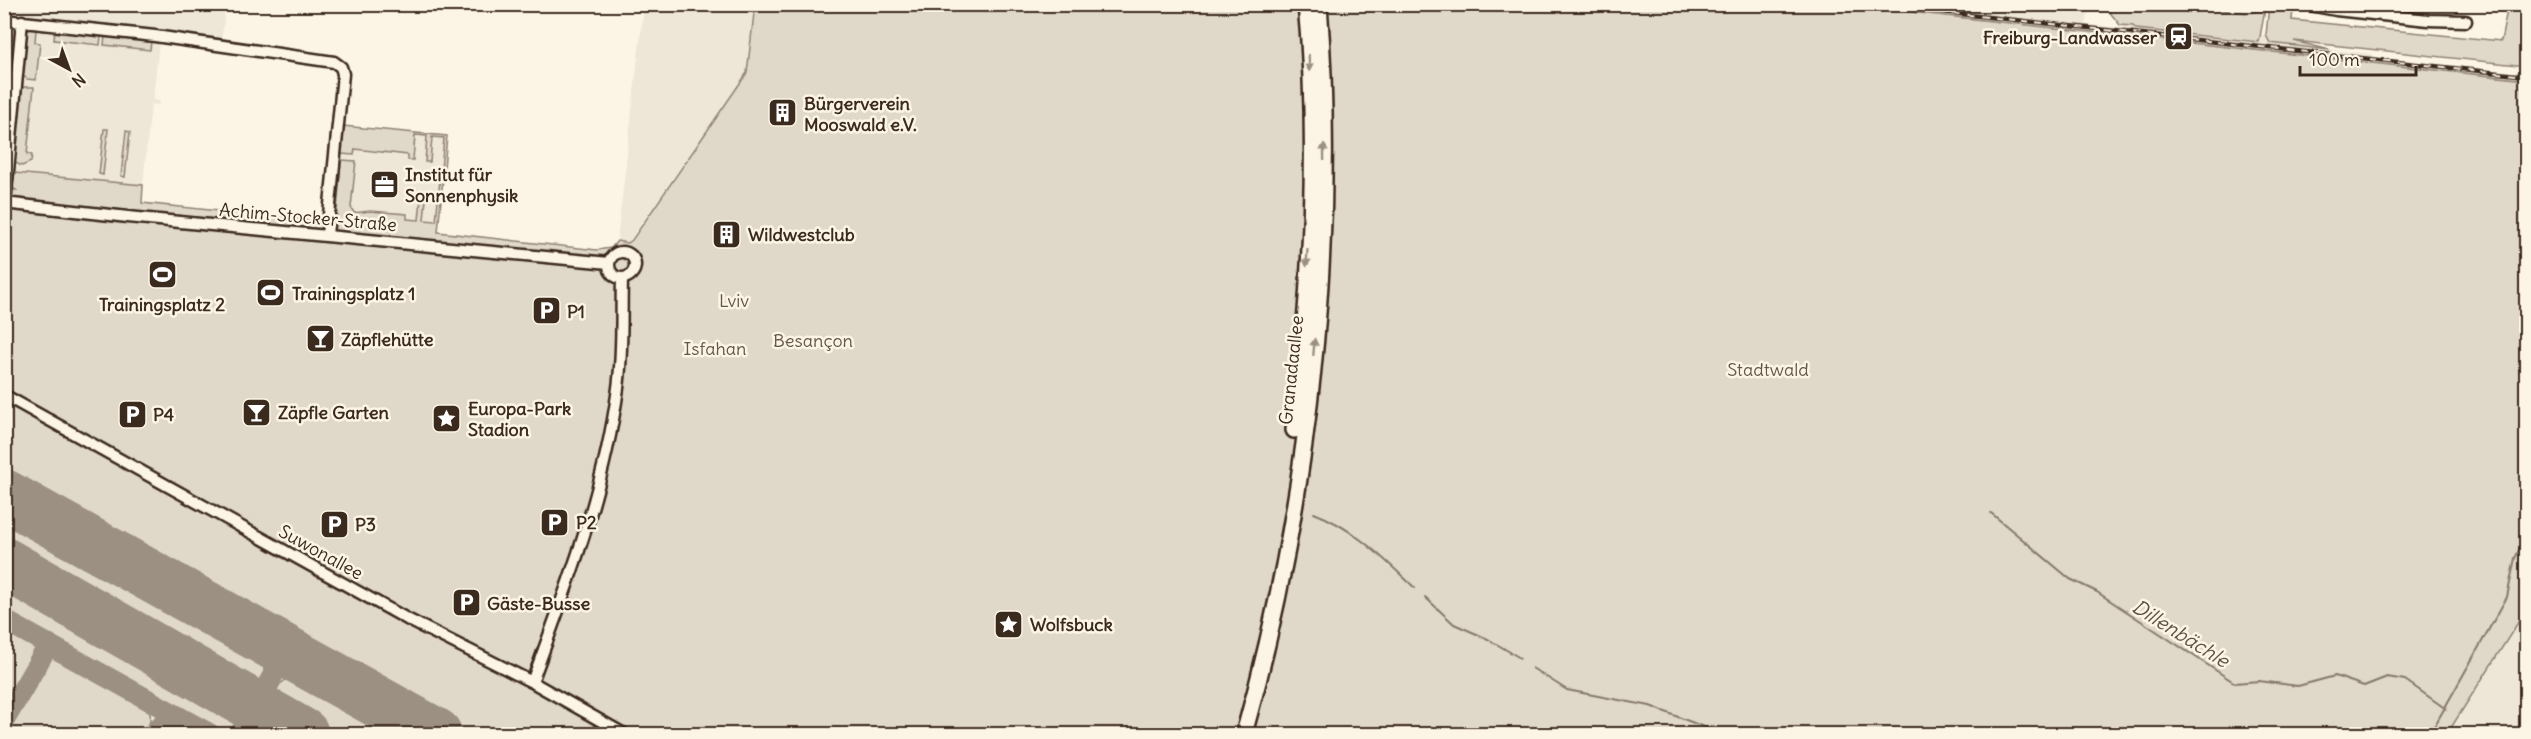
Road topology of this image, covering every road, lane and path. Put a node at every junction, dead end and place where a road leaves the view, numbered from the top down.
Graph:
1 (1306, 4) edge
2 (1318, 4) edge
3 (2304, 4) edge
4 (4, 20) edge
5 (22, 21) junction
6 (2466, 21) dead end
7 (5, 203) edge
8 (327, 235) junction
9 (609, 263) junction
10 (622, 278) junction
11 (4, 395) edge
12 (532, 682) junction
13 (624, 735) edge
14 (1234, 735) edge
15 (1244, 735) edge

1 -> 14 highway, Granadaallee
15 -> 2 highway, Granadaallee
3 - 6 street
4 - 5 street
5 - 7 street
5 - 8 street
7 - 8 street, Achim-Stocker-Straße
8 - 9 street, Achim-Stocker-Straße
9 - 10 street
9 - 10 street, Achim-Stocker-Straße
10 - 12 street, Achim-Stocker-Straße
11 - 12 street, Suwonallee
12 - 13 street, Suwonallee

